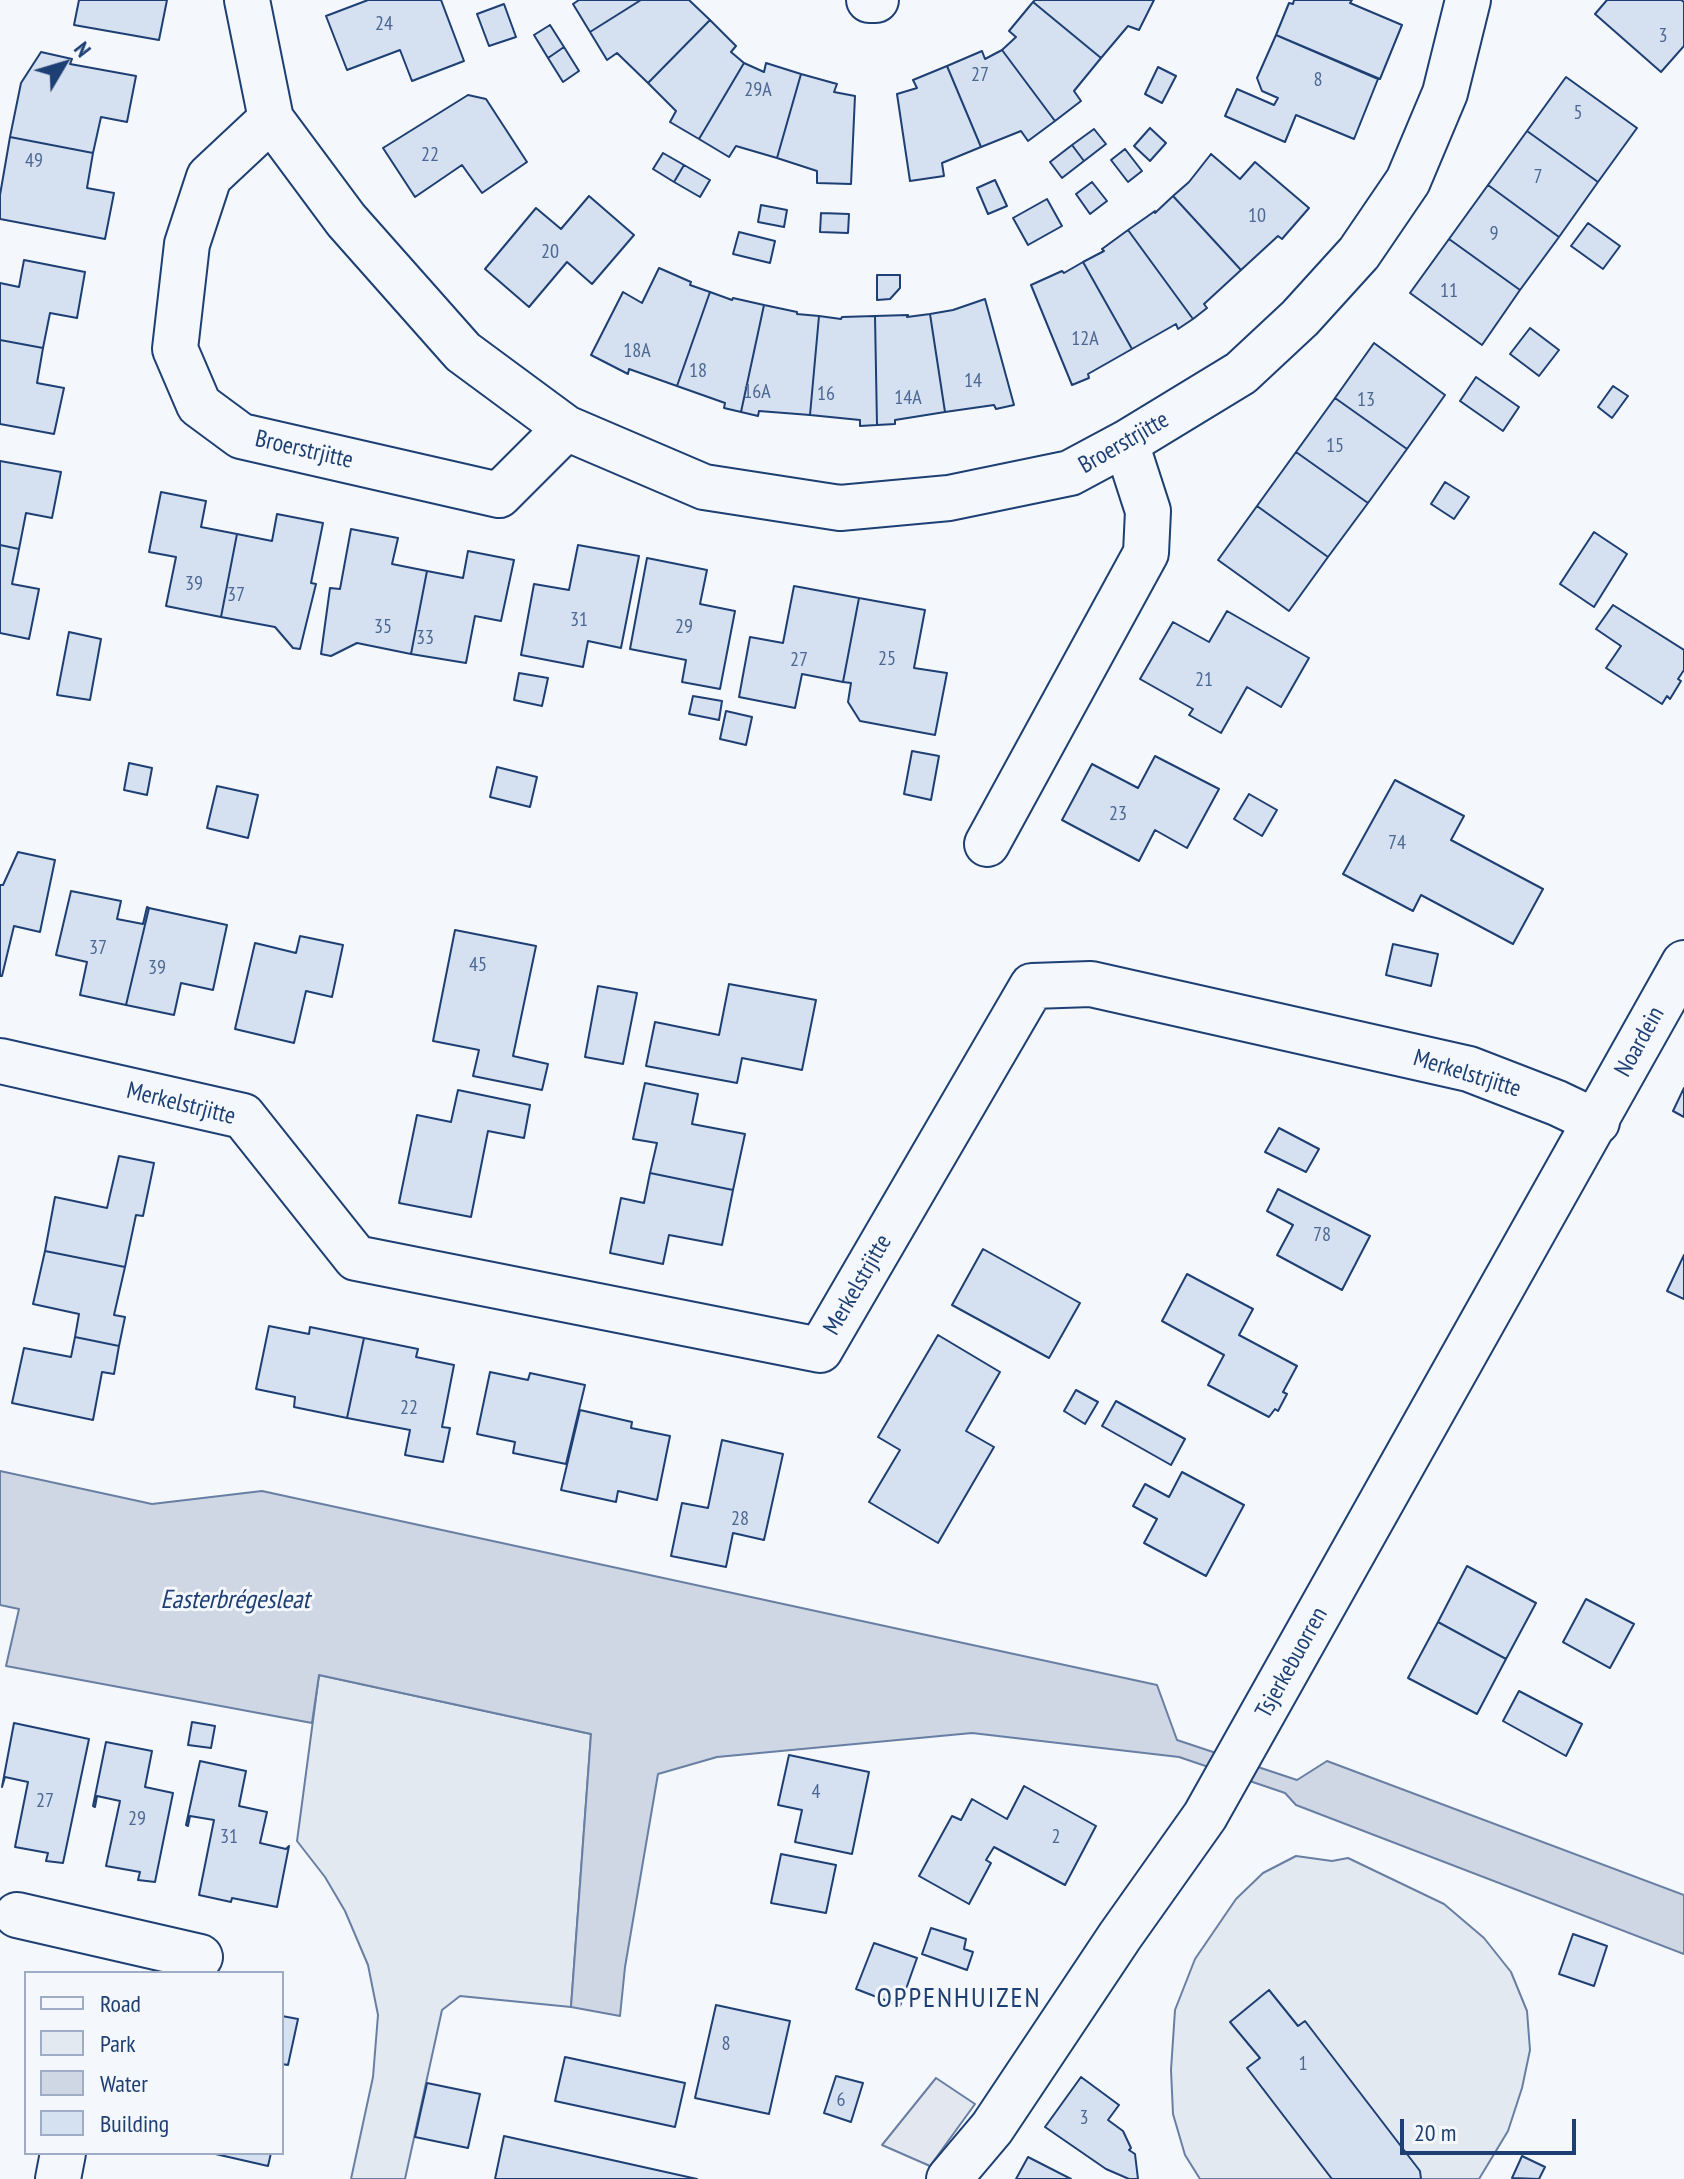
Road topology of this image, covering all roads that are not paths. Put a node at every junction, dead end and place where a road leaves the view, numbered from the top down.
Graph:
1 (247, 0) edge
2 (869, 0) edge
3 (876, 0) edge
4 (1468, 0) edge
5 (271, 119) junction
6 (566, 428) junction
7 (1126, 443) junction
8 (987, 844) dead end
9 (1684, 963) edge
10 (0, 1061) edge
11 (1597, 1122) junction
12 (17, 1915) dead end
13 (103, 1954) edge
14 (200, 1957) dead end
15 (63, 2155) edge
16 (58, 2179) edge
17 (949, 2179) edge

1 - 5 street, Broerstrjitte
2 - 3 street
4 - 7 street, Broerstrjitte
5 - 6 street, Broerstrjitte
5 - 6 street, Broerstrjitte
6 - 7 street, Broerstrjitte
7 - 8 street
9 - 11 street, Noardein
10 - 11 street, Merkelstrjitte
11 - 17 street, Tsjerkebuorren
12 - 13 street
13 - 14 street
15 - 16 street

